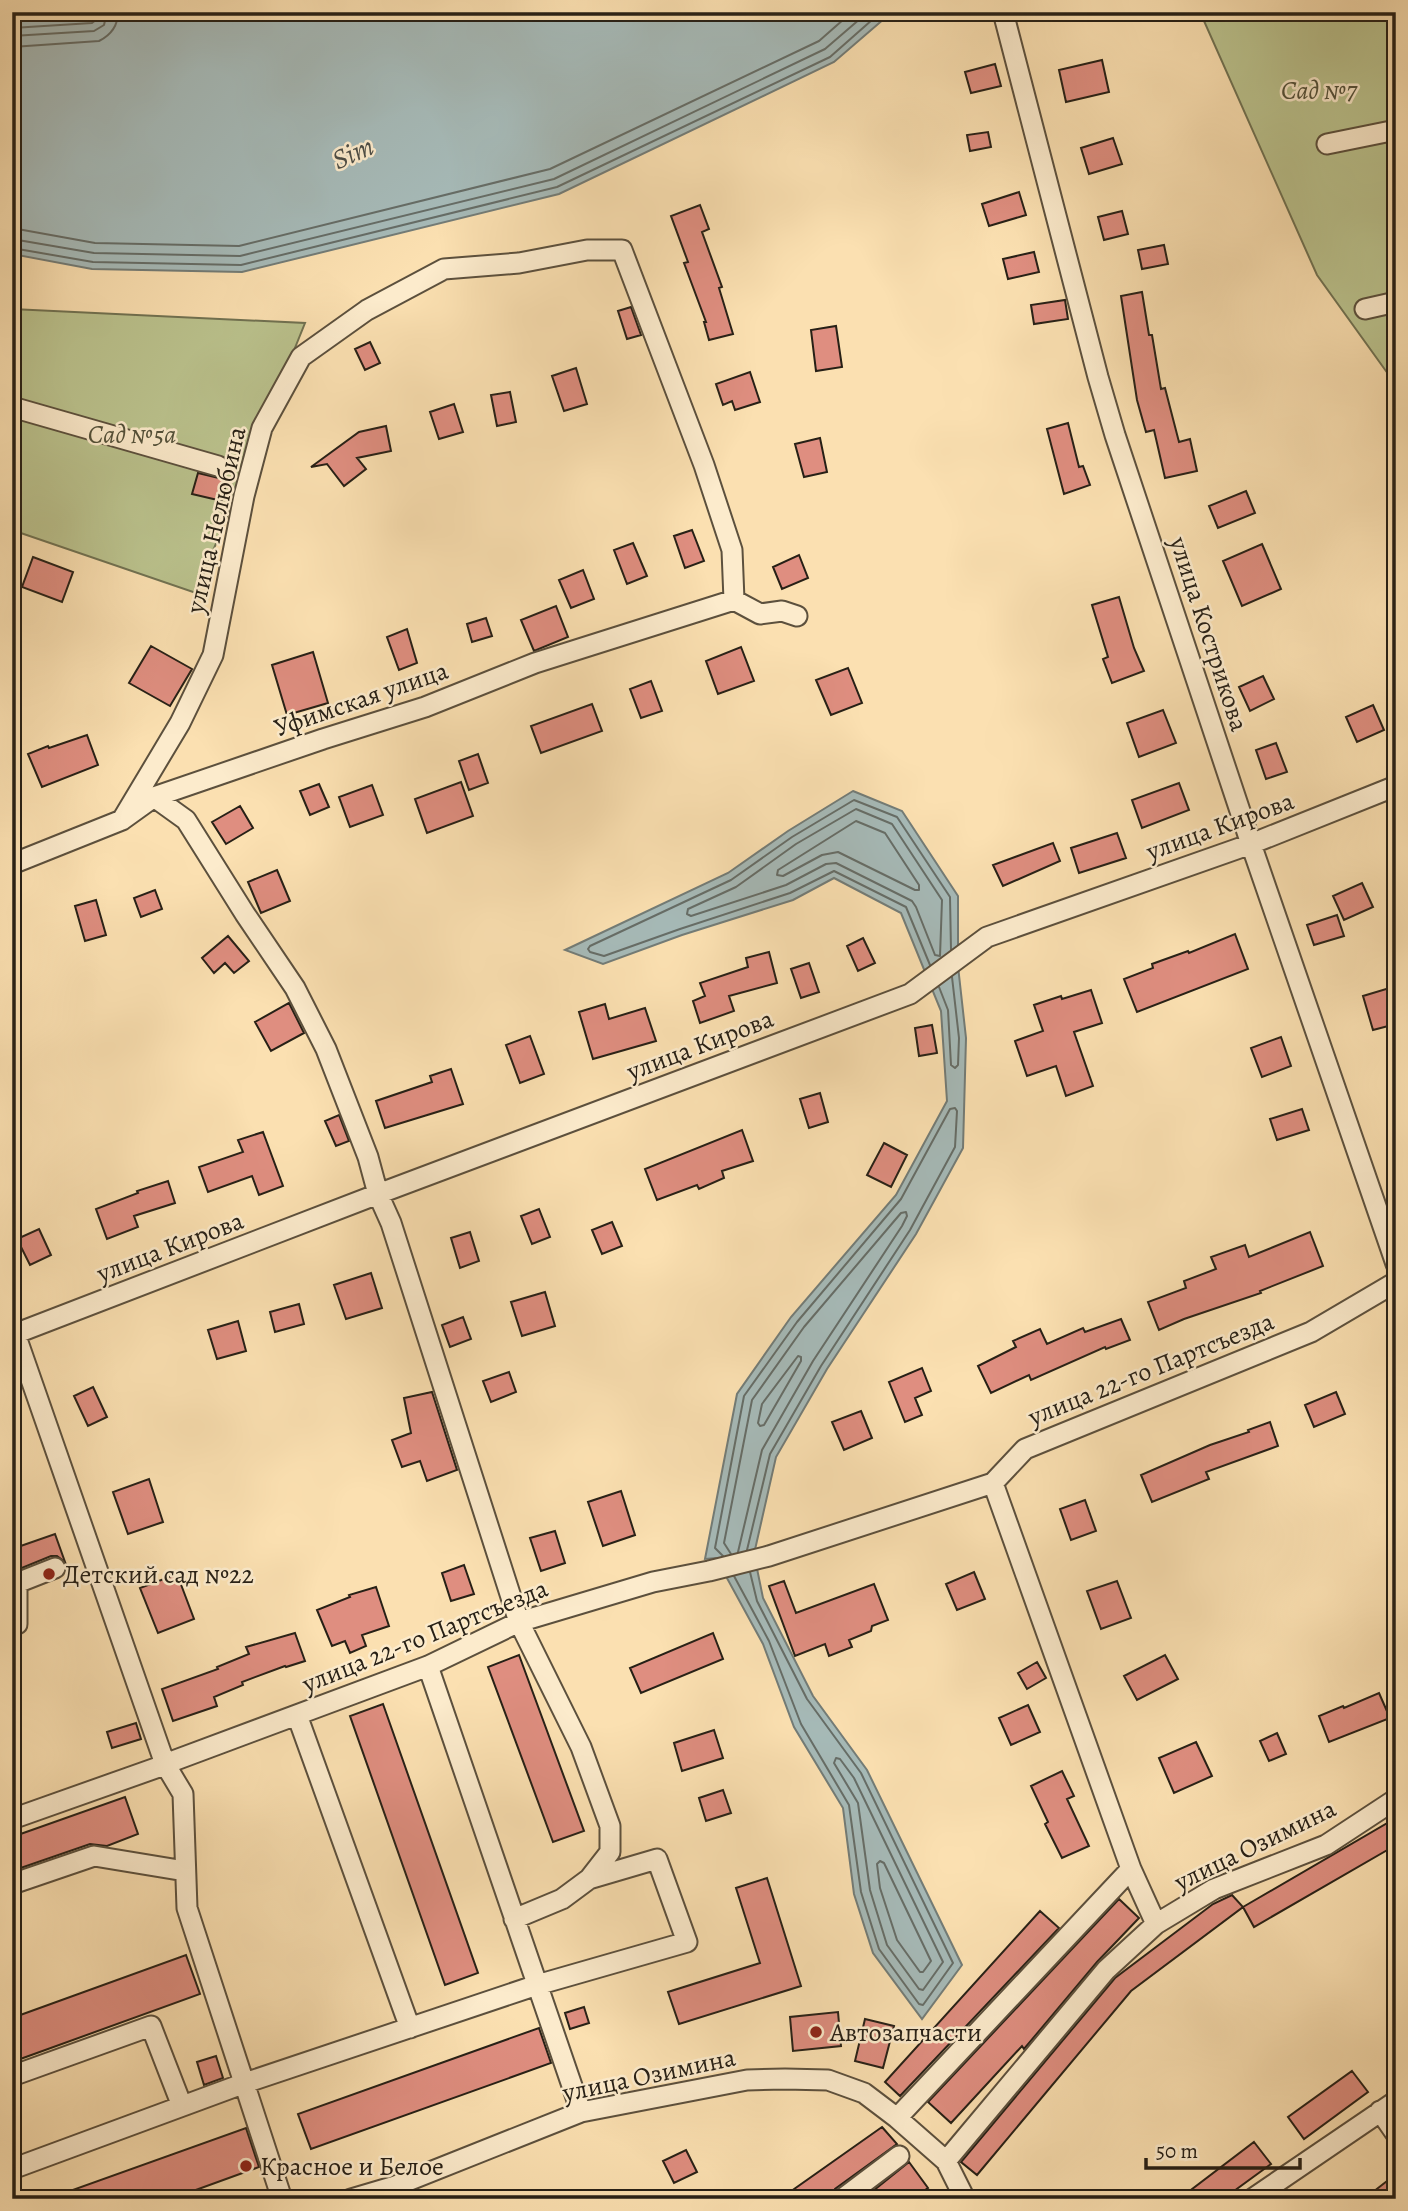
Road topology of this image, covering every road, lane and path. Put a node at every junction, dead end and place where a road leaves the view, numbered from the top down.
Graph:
1 (1003, 12) edge
2 (1396, 130) edge
3 (1327, 144) dead end
4 (1396, 302) edge
5 (1365, 309) dead end
6 (12, 407) edge
7 (218, 466) dead end
8 (734, 600) junction
9 (797, 616) dead end
10 (1396, 786) edge
11 (154, 797) junction
12 (122, 820) junction
13 (1251, 844) junction
14 (12, 864) edge
15 (378, 1194) junction
16 (1396, 1264) edge
17 (1396, 1282) edge
18 (14, 1332) edge
19 (993, 1483) junction
20 (55, 1568) dead end
21 (519, 1622) junction
22 (12, 1626) edge
23 (428, 1666) junction
24 (297, 1715) junction
25 (168, 1763) junction
26 (1396, 1799) edge
27 (12, 1819) edge
28 (1131, 1869) junction
29 (185, 1871) junction
30 (589, 1879) junction
31 (12, 1884) edge
32 (514, 1919) junction
33 (1156, 1924) junction
34 (537, 1985) junction
35 (410, 2028) junction
36 (12, 2076) edge
37 (245, 2083) junction
38 (183, 2106) junction
39 (1388, 2106) edge
40 (581, 2112) junction
41 (897, 2118) junction
42 (1396, 2134) edge
43 (900, 2156) dead end
44 (946, 2161) junction
45 (12, 2169) edge
46 (398, 2192) edge
47 (282, 2199) edge
48 (351, 2199) edge
49 (842, 2199) edge
50 (965, 2199) edge
51 (1252, 2199) edge

1 - 13 street, улица Кострикова
2 - 3 street
4 - 5 street
6 - 7 street
8 - 9 street
8 - 11 street, Уфимская улица
8 - 12 street, улица Нелюбина
10 - 13 street, улица Кирова
11 - 12 street, Уфимская улица
11 - 15 street
12 - 14 street, Уфимская улица
13 - 15 street, улица Кирова
13 - 16 street, улица Кострикова
15 - 18 street, улица Кирова
15 - 21 street
17 - 19 street, улица 22-го Партсъезда
18 - 25 street
19 - 21 street, улица 22-го Партсъезда
19 - 28 street
20 - 22 street
21 - 23 street, улица 22-го Партсъезда
21 - 30 street
23 - 24 street, улица 22-го Партсъезда
23 - 32 street
24 - 25 street, улица 22-го Партсъезда
24 - 35 street
25 - 27 street, улица 22-го Партсъезда
25 - 29 street
26 - 33 street, улица Озимина
28 - 33 street
28 - 41 street
29 - 31 street
29 - 37 street
30 - 32 street
30 - 34 street
32 - 34 street
33 - 44 street, улица Озимина
34 - 35 street
34 - 40 street
35 - 37 street
36 - 38 street
37 - 38 street
37 - 47 street
38 - 45 street
39 - 42 street
39 - 51 street
40 - 41 street, улица Озимина
40 - 46 street, улица Озимина
41 - 44 street, улица Озимина
43 - 49 street
44 - 50 street, улица Озимина
46 - 48 street, улица Озимина

